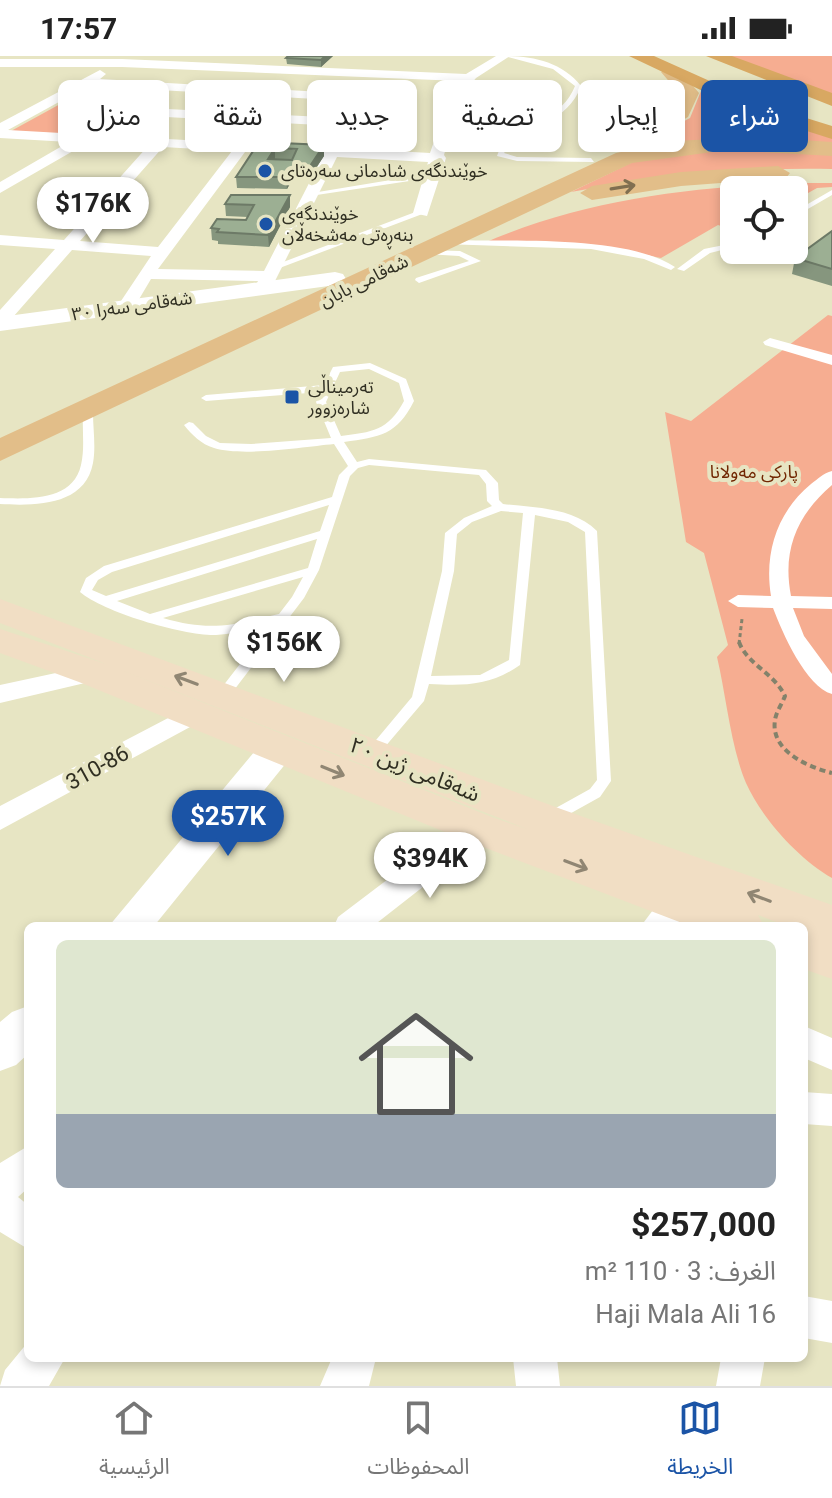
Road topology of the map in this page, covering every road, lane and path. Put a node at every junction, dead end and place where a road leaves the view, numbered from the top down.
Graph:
1 (285, 56) edge
2 (364, 56) edge
3 (506, 56) edge
4 (694, 56) edge
5 (715, 56) edge
6 (651, 61) edge
7 (0, 63) edge
8 (30, 63) junction
9 (122, 63) junction
10 (277, 68) junction
11 (356, 72) junction
12 (371, 73) junction
13 (0, 77) edge
14 (470, 78) junction
15 (89, 80) edge
16 (368, 80) edge
17 (169, 86) edge
18 (307, 95) edge
19 (58, 98) edge
20 (832, 100) edge
21 (832, 110) edge
22 (169, 119) edge
23 (307, 121) edge
24 (832, 123) edge
25 (0, 132) edge
26 (832, 133) edge
27 (58, 137) edge
28 (832, 149) edge
29 (291, 151) edge
30 (62, 152) edge
31 (151, 152) edge
32 (238, 152) edge
33 (330, 153) junction
34 (439, 158) junction
35 (591, 160) junction
36 (433, 175) junction
37 (823, 178) edge
38 (0, 188) edge
39 (310, 194) junction
40 (808, 197) edge
41 (432, 238) junction
42 (0, 240) edge
43 (66, 245) junction
44 (720, 248) edge
45 (163, 252) junction
46 (681, 269) dead end
47 (146, 274) junction
48 (419, 280) dead end
49 (270, 285) junction
50 (0, 289) edge
51 (29, 291) junction
52 (126, 307) junction
53 (0, 322) edge
54 (770, 342) dead end
55 (832, 360) edge
56 (327, 388) junction
57 (206, 398) dead end
58 (88, 413) junction
59 (189, 425) dead end
60 (0, 434) edge
61 (337, 440) junction
62 (0, 451) edge
63 (354, 466) junction
64 (832, 476) edge
65 (337, 499) junction
66 (0, 501) edge
67 (500, 507) junction
68 (529, 512) junction
69 (326, 533) junction
70 (313, 570) junction
71 (104, 601) junction
72 (738, 601) joint
73 (782, 602) junction
74 (832, 603) edge
75 (0, 610) edge
76 (152, 617) junction
77 (280, 618) junction
78 (0, 640) edge
79 (93, 673) junction
80 (424, 680) junction
81 (832, 687) edge
82 (0, 694) edge
83 (208, 704) junction
84 (278, 748) junction
85 (373, 752) junction
86 (832, 773) edge
87 (0, 819) edge
88 (546, 820) junction
89 (477, 828) junction
90 (666, 914) edge
91 (133, 922) edge
92 (363, 922) edge
93 (715, 922) edge
94 (832, 924) edge
95 (808, 951) edge
96 (832, 960) edge
97 (24, 1029) edge
98 (808, 1043) edge
99 (0, 1051) edge
100 (832, 1055) edge
101 (808, 1108) edge
102 (832, 1110) edge
103 (24, 1167) edge
104 (0, 1187) edge
105 (0, 1207) edge
106 (24, 1227) edge
107 (808, 1318) edge
108 (832, 1322) edge
109 (40, 1362) edge
110 (353, 1362) edge
111 (535, 1362) edge
112 (742, 1362) edge
113 (21, 1386) edge
114 (342, 1386) edge
115 (538, 1386) edge
116 (738, 1386) edge

1 - 10 street
2 - 11 street
3 - 14 street
3 - 35 lane
4 - 21 highway
5 - 20 highway
6 - 24 highway
6 - 26 highway
6 - 35 main road
7 - 8 street
8 - 9 street
8 - 13 street
9 - 10 street
9 - 15 street
10 - 11 street
11 - 12 street
12 - 14 street
12 - 16 street
14 - 34 street
17 - 18 street
19 - 25 street
22 - 23 street
25 - 27 street
28 - 41 main road, شەقامی بابان
29 - 33 street
30 - 38 street
31 - 43 street
32 - 45 street
33 - 34 street
33 - 39 street
34 - 36 street
35 - 41 main road
36 - 39 lane
36 - 41 street
37 - 40 lane
41 -> 37 main road
39 - 49 street
41 - 41 lane
41 - 48 lane
41 - 49 lane
41 - 49 main road
41 - 58 main road, شەقامی بابان
42 - 43 street
43 - 45 street
43 - 51 street
44 - 46 lane
45 - 47 street
47 - 49 street
47 - 52 street
49 - 52 street, شەقامی سەرا ٣٠
49 - 60 main road
50 - 51 street
51 - 53 street
52 - 53 street, شەقامی سەرا ٣٠
54 - 55 street
56 - 57 lane
56 - 61 lane
56 - 61 lane
58 - 62 main road, شەقامی بابان
58 - 66 lane
59 - 61 lane
61 - 63 lane
63 - 65 lane
63 - 67 lane
64 - 73 street
65 - 69 lane
65 - 71 lane
67 - 68 lane
67 - 80 lane
68 - 80 lane
68 - 88 lane
69 - 70 lane
69 - 71 lane
70 - 76 lane
70 - 77 lane
71 - 76 lane
72 - 73 street
72 - 86 path
73 - 74 street
73 - 81 street
83 -> 75 main road, شەقامی ژین ٢٠
76 - 77 lane
77 - 83 lane
78 - 79 main road, شەقامی ژین ٢٠
79 - 82 street
79 - 83 main road, شەقامی ژین ٢٠
80 - 85 lane
83 - 84 main road, شەقامی ژین ٢٠
83 - 85 main road, شەقامی ژین ٢٠
83 - 87 street, 310-86
84 -> 89 main road, شەقامی ژین ٢٠
84 - 91 street
85 - 88 main road, شەقامی ژین ٢٠
94 -> 88 main road, شەقامی ژین ٢٠
89 -> 90 main road, شەقامی ژین ٢٠
89 - 92 street
90 - 93 main road, شەقامی ژین ٢٠
95 - 96 main road
97 - 99 street
98 - 100 street
101 - 102 street
103 - 104 street
105 - 106 street
107 - 108 street
109 - 113 street
110 - 114 street
111 - 115 street
112 - 116 street

